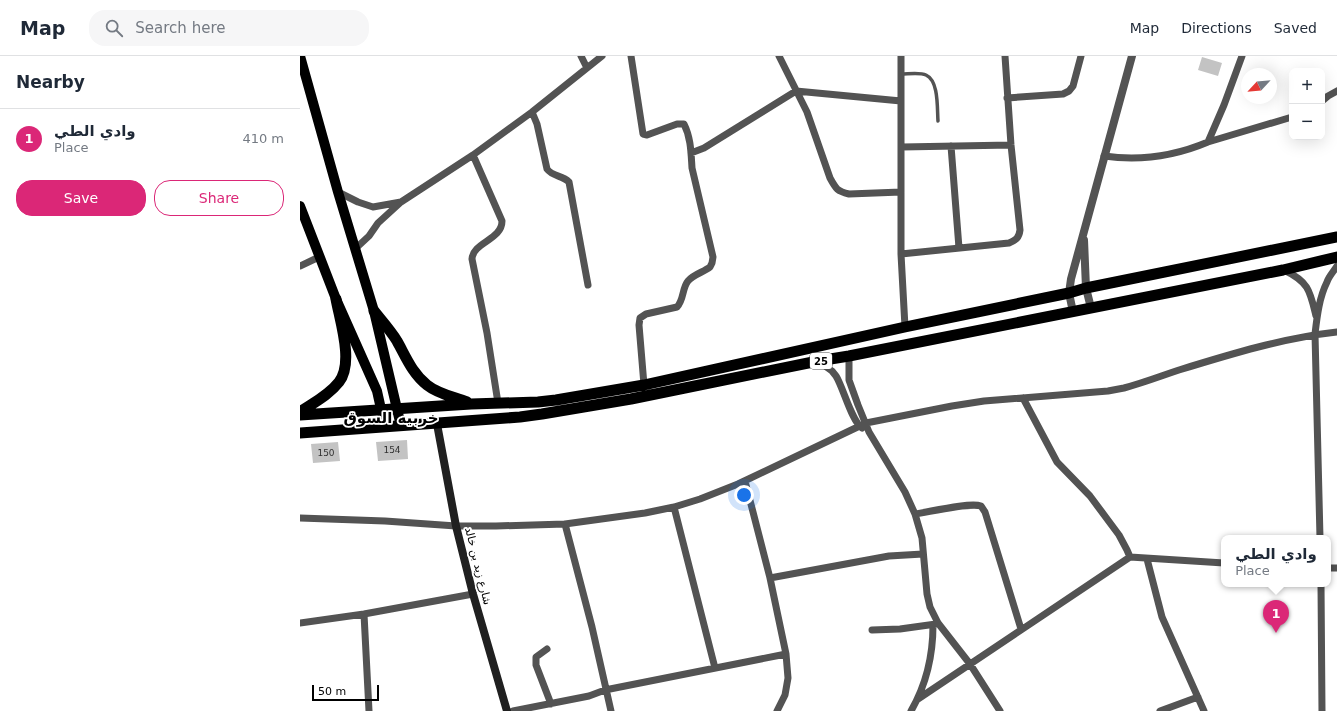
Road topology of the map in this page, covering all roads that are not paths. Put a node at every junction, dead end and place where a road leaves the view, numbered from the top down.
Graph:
1 (300, 56) edge
2 (581, 56) edge
3 (602, 56) edge
4 (631, 56) edge
5 (778, 56) edge
6 (901, 56) edge
7 (1005, 56) edge
8 (1081, 56) edge
9 (1132, 56) edge
10 (1242, 56) edge
11 (586, 68) junction
12 (901, 74) junction
13 (796, 91) junction
14 (1337, 91) edge
15 (1007, 98) junction
16 (1325, 98) edge
17 (901, 101) junction
18 (532, 112) junction
19 (1289, 118) edge
20 (938, 121) dead end
21 (1208, 142) junction
22 (1011, 145) junction
23 (951, 146) junction
24 (902, 147) junction
25 (692, 153) junction
26 (473, 155) junction
27 (1104, 156) junction
28 (338, 192) junction
29 (901, 192) junction
30 (401, 202) junction
31 (300, 206) edge
32 (1084, 231) junction
33 (1337, 237) edge
34 (959, 248) junction
35 (355, 249) junction
36 (901, 254) junction
37 (319, 257) junction
38 (1337, 257) edge
39 (300, 266) edge
40 (1337, 266) edge
41 (1283, 270) junction
42 (588, 285) dead end
43 (1086, 288) junction
44 (1069, 293) junction
45 (336, 299) junction
46 (1091, 308) junction
47 (374, 311) junction
48 (1073, 312) junction
49 (1317, 318) junction
50 (904, 327) junction
51 (1337, 332) edge
52 (1315, 334) junction
53 (849, 356) junction
54 (818, 361) junction
55 (644, 385) junction
56 (1022, 398) junction
57 (498, 403) junction
58 (471, 404) junction
59 (396, 408) junction
60 (381, 410) junction
61 (300, 413) edge
62 (866, 423) junction
63 (437, 424) junction
64 (401, 426) junction
65 (858, 426) junction
66 (385, 427) junction
67 (869, 432) junction
68 (300, 433) edge
69 (745, 481) junction
70 (674, 507) junction
71 (915, 514) junction
72 (300, 518) edge
73 (565, 524) junction
74 (456, 526) junction
75 (1320, 535) edge
76 (923, 554) junction
77 (1130, 557) junction
78 (1146, 559) junction
79 (1221, 563) edge
80 (770, 578) junction
81 (1320, 587) edge
82 (473, 594) junction
83 (364, 614) junction
84 (300, 623) edge
85 (935, 624) junction
86 (1021, 629) junction
87 (872, 630) dead end
88 (547, 649) dead end
89 (786, 654) junction
90 (970, 664) junction
91 (715, 668) junction
92 (605, 690) junction
93 (1198, 697) junction
94 (918, 699) junction
95 (550, 704) junction
96 (369, 711) edge
97 (507, 711) edge
98 (513, 711) edge
99 (611, 711) edge
100 (777, 711) edge
101 (910, 711) edge
102 (1000, 711) edge
103 (1160, 711) edge
104 (1204, 711) edge
105 (1322, 711) edge

1 - 28 main road
2 - 11 street
3 - 11 street
4 - 25 street
5 - 13 street
6 - 12 street
7 - 15 street
8 - 15 street
9 - 27 street
10 - 21 street
11 - 18 street
12 - 17 street
12 - 20 lane
13 - 17 street
13 - 25 street
13 - 29 street
14 - 16 street
15 - 22 street
17 - 24 street
18 - 26 street
18 - 42 street
19 - 21 street
21 - 27 street
22 - 23 street
22 - 34 street
23 - 24 street
23 - 34 street
24 - 29 street
25 - 55 street
26 - 30 street
26 - 57 street
27 - 32 street
28 - 30 street
28 - 35 main road
29 - 36 street
30 - 35 street
31 - 37 main road
32 - 43 street
32 - 44 street
33 - 43 highway, 25
34 - 36 street
35 - 47 main road
36 - 50 street
37 - 39 street
37 - 45 main road
38 - 41 highway, 25
40 - 49 street
41 - 46 highway, 25
41 - 49 street
43 - 44 highway, 25
43 - 46 street
44 - 48 street
44 - 50 highway, 25
45 - 60 main road
45 - 61 highway
46 - 48 highway, 25
47 - 58 highway
47 - 59 main road
48 - 53 highway, 25
49 - 52 street
50 - 55 highway, 25
51 - 52 street
52 - 56 street
52 - 75 street
53 - 54 highway, 25
53 - 62 street
54 - 63 highway, 25
54 - 65 street
55 - 57 highway, 25
56 - 62 street
56 - 77 street
57 - 58 highway, 25
58 - 59 highway, 25
59 - 60 highway, 25
59 - 64 main road
60 - 61 highway, 25
60 - 66 main road
62 - 65 street
62 - 67 street
63 - 64 highway, 25
63 - 74 main road, شارع زيد بن خالد
64 - 66 highway, 25
65 - 67 street
65 - 69 street
66 - 68 highway, 25
67 - 71 street
69 - 70 street
69 - 80 street
70 - 73 street
70 - 91 street
71 - 76 street
71 - 86 street
72 - 74 street
73 - 74 street
73 - 92 street
74 - 82 main road, شارع زيد بن خالد
76 - 80 street
76 - 85 street
77 - 78 street
77 - 86 street
78 - 79 street
78 - 93 street
80 - 89 street
81 - 105 street
82 - 83 street
82 - 97 main road, شارع زيد بن خالد
83 - 84 street
83 - 96 street
85 - 87 street
85 - 90 street
85 - 94 street
86 - 90 street
88 - 95 street
89 - 91 street
89 - 100 street
90 - 94 street
90 - 102 street
91 - 92 street
92 - 95 street
92 - 99 street
93 - 103 street
93 - 104 street
94 - 101 street
95 - 98 street

